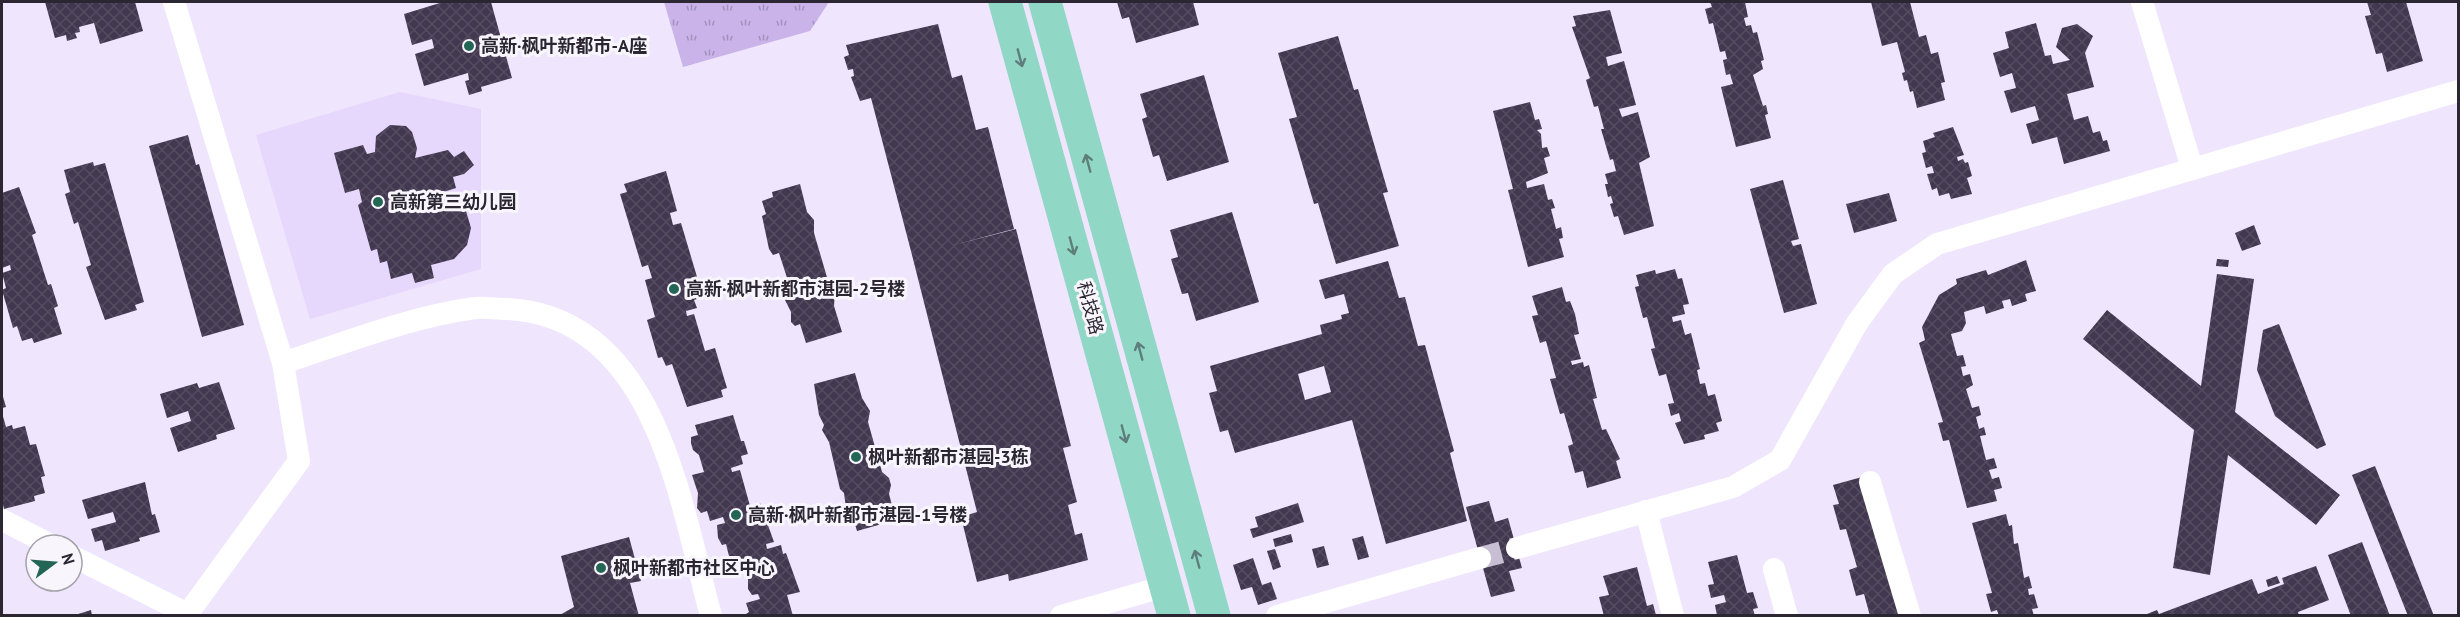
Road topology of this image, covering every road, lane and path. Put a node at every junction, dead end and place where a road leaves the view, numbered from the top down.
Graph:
1 (174, 2) edge
2 (1005, 2) edge
3 (1045, 2) edge
4 (2142, 2) edge
5 (2458, 91) edge
6 (2192, 168) junction
7 (283, 363) junction
8 (1870, 482) dead end
9 (1646, 511) junction
10 (2, 520) edge
11 (27, 533) edge
12 (1517, 548) tunnel mouth
13 (1480, 558) tunnel mouth
14 (84, 562) edge
15 (1774, 569) dead end
16 (1170, 601) edge
17 (186, 614) edge
18 (711, 615) edge
19 (1061, 615) edge
20 (1214, 615) edge
21 (1276, 615) edge
22 (1673, 615) edge
23 (1787, 615) edge
24 (1910, 615) edge

1 - 7 street
2 -> 16 main road, 科技路
20 -> 3 main road, 科技路
4 - 6 street
5 - 6 street
6 - 9 street
7 - 17 street
7 - 18 street
8 - 24 street
9 - 12 street
9 - 22 street
10 - 11 street
13 - 21 street
14 - 17 street
15 - 23 street
16 - 19 street

